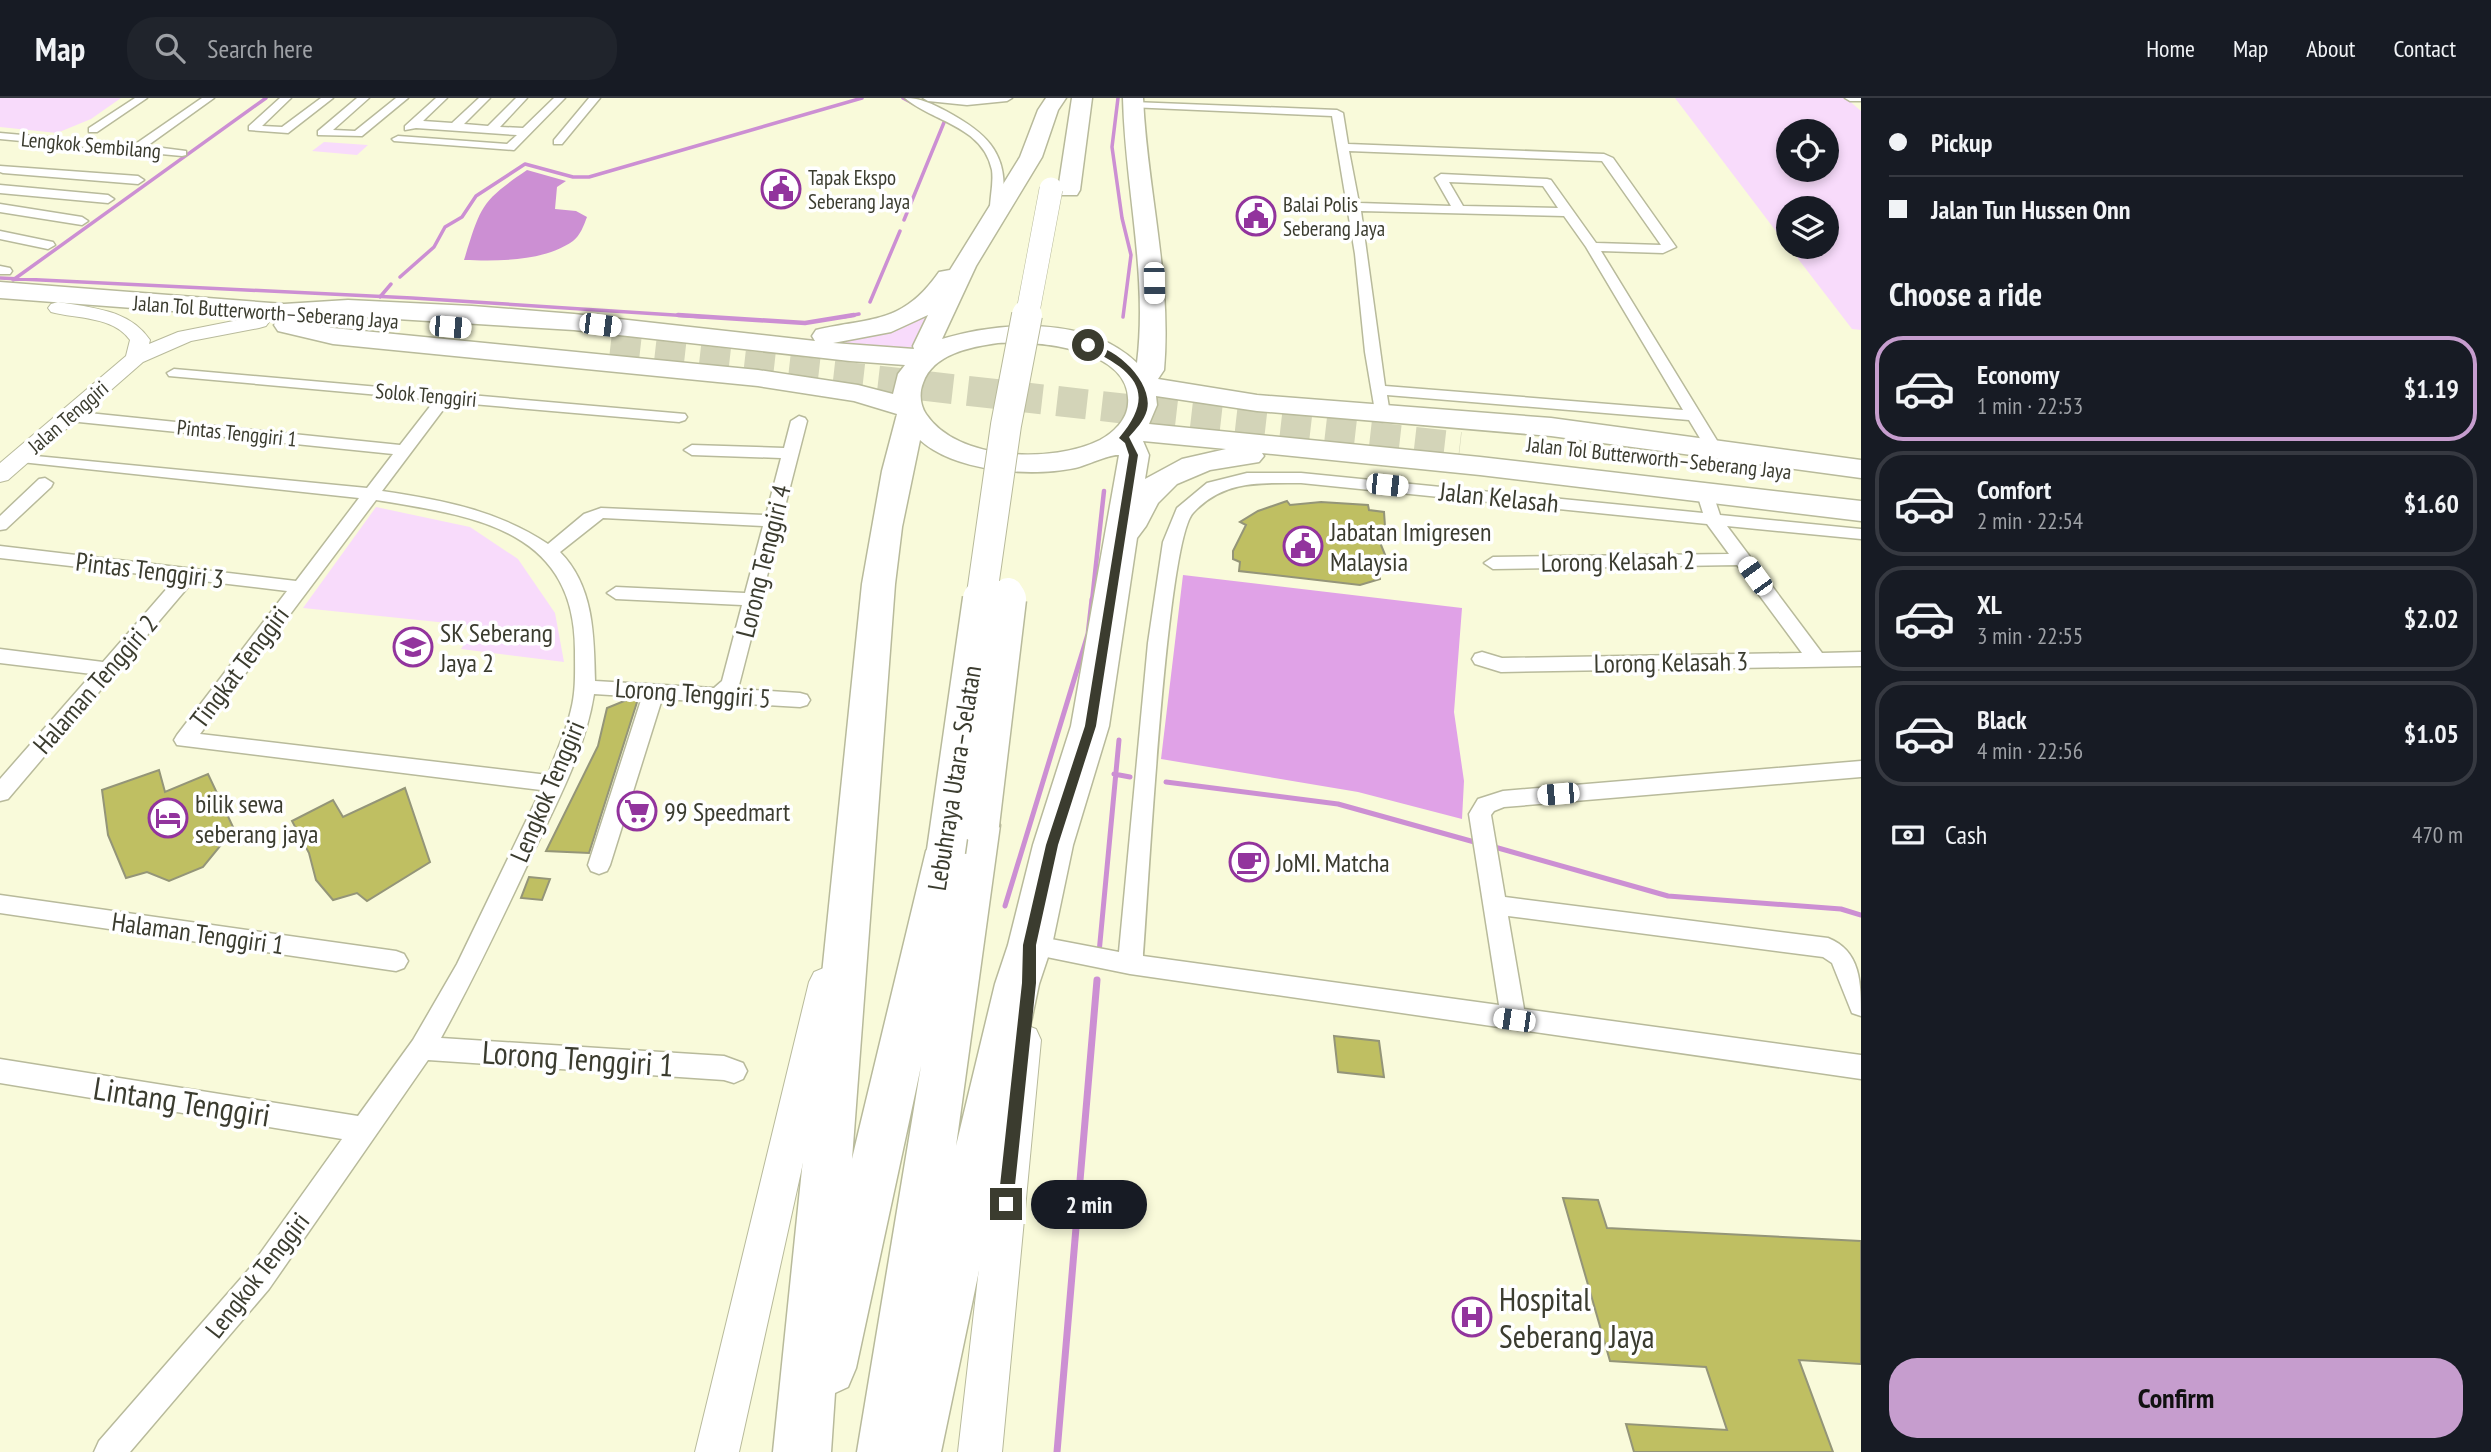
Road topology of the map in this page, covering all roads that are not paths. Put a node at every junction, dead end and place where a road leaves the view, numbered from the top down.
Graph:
1 (142, 98) edge
2 (209, 98) edge
3 (286, 98) edge
4 (328, 98) edge
5 (364, 98) edge
6 (403, 98) edge
7 (442, 98) edge
8 (485, 98) edge
9 (522, 98) edge
10 (560, 98) edge
11 (595, 98) edge
12 (910, 98) edge
13 (928, 98) edge
14 (1007, 98) edge
15 (1056, 98) edge
16 (1066, 98) edge
17 (1082, 98) edge
18 (1850, 98) edge
19 (1861, 98) edge
20 (1133, 101) edge
21 (413, 124) junction
22 (455, 127) junction
23 (93, 130) dead end
24 (490, 130) junction
25 (526, 132) junction
26 (0, 136) edge
27 (45, 141) junction
28 (558, 142) dead end
29 (1344, 147) junction
30 (136, 149) junction
31 (181, 153) dead end
32 (1518, 153) junction
33 (1, 170) edge
34 (138, 180) dead end
35 (1536, 181) junction
36 (0, 189) edge
37 (1060, 189) junction
38 (108, 199) dead end
39 (1355, 206) junction
40 (0, 208) edge
41 (1459, 209) junction
42 (1567, 212) junction
43 (996, 215) junction
44 (82, 221) dead end
45 (0, 235) edge
46 (48, 245) dead end
47 (1592, 247) junction
48 (964, 265) junction
49 (2, 277) edge
50 (0, 302) edge
51 (58, 308) junction
52 (274, 319) junction
53 (1155, 333) junction
54 (727, 339) junction
55 (613, 345) tunnel mouth
56 (930, 357) junction
57 (136, 358) junction
58 (174, 373) dead end
59 (1139, 383) junction
60 (804, 386) junction
61 (445, 397) junction
62 (1380, 402) junction
63 (1257, 403) junction
64 (910, 412) junction
65 (69, 416) junction
66 (1696, 416) junction
67 (679, 417) dead end
68 (799, 421) dead end
69 (1127, 434) junction
70 (1713, 447) junction
71 (404, 450) junction
72 (692, 450) dead end
73 (1339, 452) junction
74 (790, 453) junction
75 (21, 457) junction
76 (1861, 469) edge
77 (0, 475) edge
78 (1861, 482) edge
79 (45, 483) dead end
80 (372, 494) junction
81 (1861, 497) edge
82 (1710, 508) junction
83 (1861, 511) edge
84 (773, 521) junction
85 (888, 524) junction
86 (0, 525) edge
87 (1861, 534) edge
88 (1120, 540) junction
89 (0, 552) edge
90 (549, 552) junction
91 (1742, 559) junction
92 (1493, 563) dead end
93 (0, 566) edge
94 (184, 581) junction
95 (300, 587) junction
96 (616, 593) dead end
97 (753, 599) junction
98 (0, 656) edge
99 (1482, 659) dead end
100 (1861, 659) edge
101 (1817, 660) junction
102 (108, 669) junction
103 (585, 687) junction
104 (654, 691) junction
105 (718, 695) junction
106 (800, 700) dead end
107 (0, 763) edge
108 (24, 766) junction
109 (1861, 769) edge
110 (555, 784) junction
111 (0, 793) edge
112 (963, 838) junction
113 (599, 865) dead end
114 (852, 871) junction
115 (0, 904) edge
116 (1497, 905) junction
117 (1030, 945) junction
118 (396, 961) dead end
119 (1130, 964) junction
120 (1861, 1005) edge
121 (1514, 1020) junction
122 (422, 1048) junction
123 (1861, 1068) edge
124 (0, 1071) edge
125 (734, 1071) dead end
126 (365, 1130) junction
127 (110, 1452) edge
128 (717, 1452) edge
129 (802, 1452) edge
130 (810, 1452) edge
131 (886, 1452) edge
132 (912, 1452) edge
133 (980, 1452) edge

1 - 23 street
2 - 30 street
3 - 4 street
5 - 6 street
7 - 21 street
8 - 22 street
9 - 24 street
10 - 25 street
11 - 28 street
12 - 43 street
13 - 14 street
15 - 43 highway
16 - 37 highway, Lebuhraya Utara–Selatan
17 - 37 highway, Lebuhraya Utara–Selatan
18 - 19 street
20 - 29 street
20 - 53 highway
21 - 22 street
21 - 25 street
22 - 24 street
24 - 25 street
26 - 27 street, Lengkok Sembilang
27 - 30 street, Lengkok Sembilang
27 - 33 street
29 - 32 street
29 - 39 street
30 - 31 street, Lengkok Sembilang
32 - 35 street
32 - 47 street
33 - 34 street
35 - 41 street
35 - 42 street
36 - 38 street
37 - 112 highway, Lebuhraya Utara–Selatan, bridge
37 - 112 highway, Lebuhraya Utara–Selatan, bridge
39 - 41 street
39 - 62 street
40 - 44 street
41 - 42 street
42 - 47 street
43 - 48 highway
45 - 46 street
47 - 66 street
48 - 54 highway
48 - 56 highway
49 - 52 highway, Jalan Tol Butterworth–Seberang Jaya
50 - 51 highway, Jalan Tol Butterworth–Seberang Jaya
51 - 52 highway, Jalan Tol Butterworth–Seberang Jaya
51 - 57 main road
52 - 54 highway
52 - 55 highway, Jalan Tol Butterworth–Seberang Jaya
52 - 57 main road, Jalan Tenggiri
52 - 60 highway
53 - 59 highway
53 - 63 highway
54 - 56 highway
56 - 59 highway
56 - 64 highway
57 - 65 main road, Jalan Tenggiri
58 - 61 street, Solok Tenggiri
59 - 63 highway
59 - 69 highway
60 - 64 highway
60 - 85 highway
61 - 67 street, Solok Tenggiri
61 - 71 street, Tingkat Tenggiri
62 - 63 highway
62 - 66 street
62 - 70 highway
64 - 69 highway
64 - 85 highway
65 - 71 street, Pintas Tenggiri 1
65 - 75 main road, Jalan Tenggiri
66 - 70 street
68 - 74 street, Lorong Tenggiri 4
69 - 73 highway
69 - 88 highway
70 - 76 highway
71 - 80 street, Tingkat Tenggiri
72 - 74 street
73 - 82 highway
73 - 88 highway
74 - 84 street, Lorong Tenggiri 4
75 - 77 main road, Jalan Tenggiri
75 - 80 street, Lengkok Tenggiri
78 - 81 highway, Jalan Tol Butterworth–Seberang Jaya
79 - 86 street
80 - 90 street, Lengkok Tenggiri
80 - 95 street, Tingkat Tenggiri
82 - 83 highway
82 - 87 street, Jalan Kelasah
82 - 91 street
82 - 119 street, Jalan Kelasah
84 - 90 street
84 - 97 street, Lorong Tenggiri 4
85 - 114 highway
88 - 117 highway
89 - 94 street, Pintas Tenggiri 3
90 - 103 street, Lengkok Tenggiri
91 - 92 street, Lorong Kelasah 2
91 - 101 street
93 - 94 street, Pintas Tenggiri 3
94 - 95 street, Pintas Tenggiri 3
94 - 102 street, Halaman Tenggiri 2
95 - 110 street, Tingkat Tenggiri
96 - 97 street
97 - 105 street, Lorong Tenggiri 4
98 - 102 street
99 - 101 street, Lorong Kelasah 3
100 - 101 street, Lorong Kelasah 3
102 - 108 street, Halaman Tenggiri 2
103 - 104 street, Lorong Tenggiri 5
103 - 110 street, Lengkok Tenggiri
104 - 105 street, Lorong Tenggiri 5
104 - 113 street
105 - 106 street, Lorong Tenggiri 5
107 - 108 street
108 - 111 street, Halaman Tenggiri 2
109 - 116 street
110 - 122 street, Lengkok Tenggiri
112 - 130 highway, Lebuhraya Utara–Selatan
112 - 131 highway, Lebuhraya Utara–Selatan
114 - 128 main road
114 - 129 highway
115 - 118 street, Halaman Tenggiri 1
116 - 120 street
116 - 121 street
117 - 119 street
117 - 132 highway
117 - 133 main road
119 - 121 street
121 - 123 street
122 - 125 street, Lorong Tenggiri 1
122 - 126 street, Lengkok Tenggiri
124 - 126 street, Lintang Tenggiri
126 - 127 street, Lengkok Tenggiri

